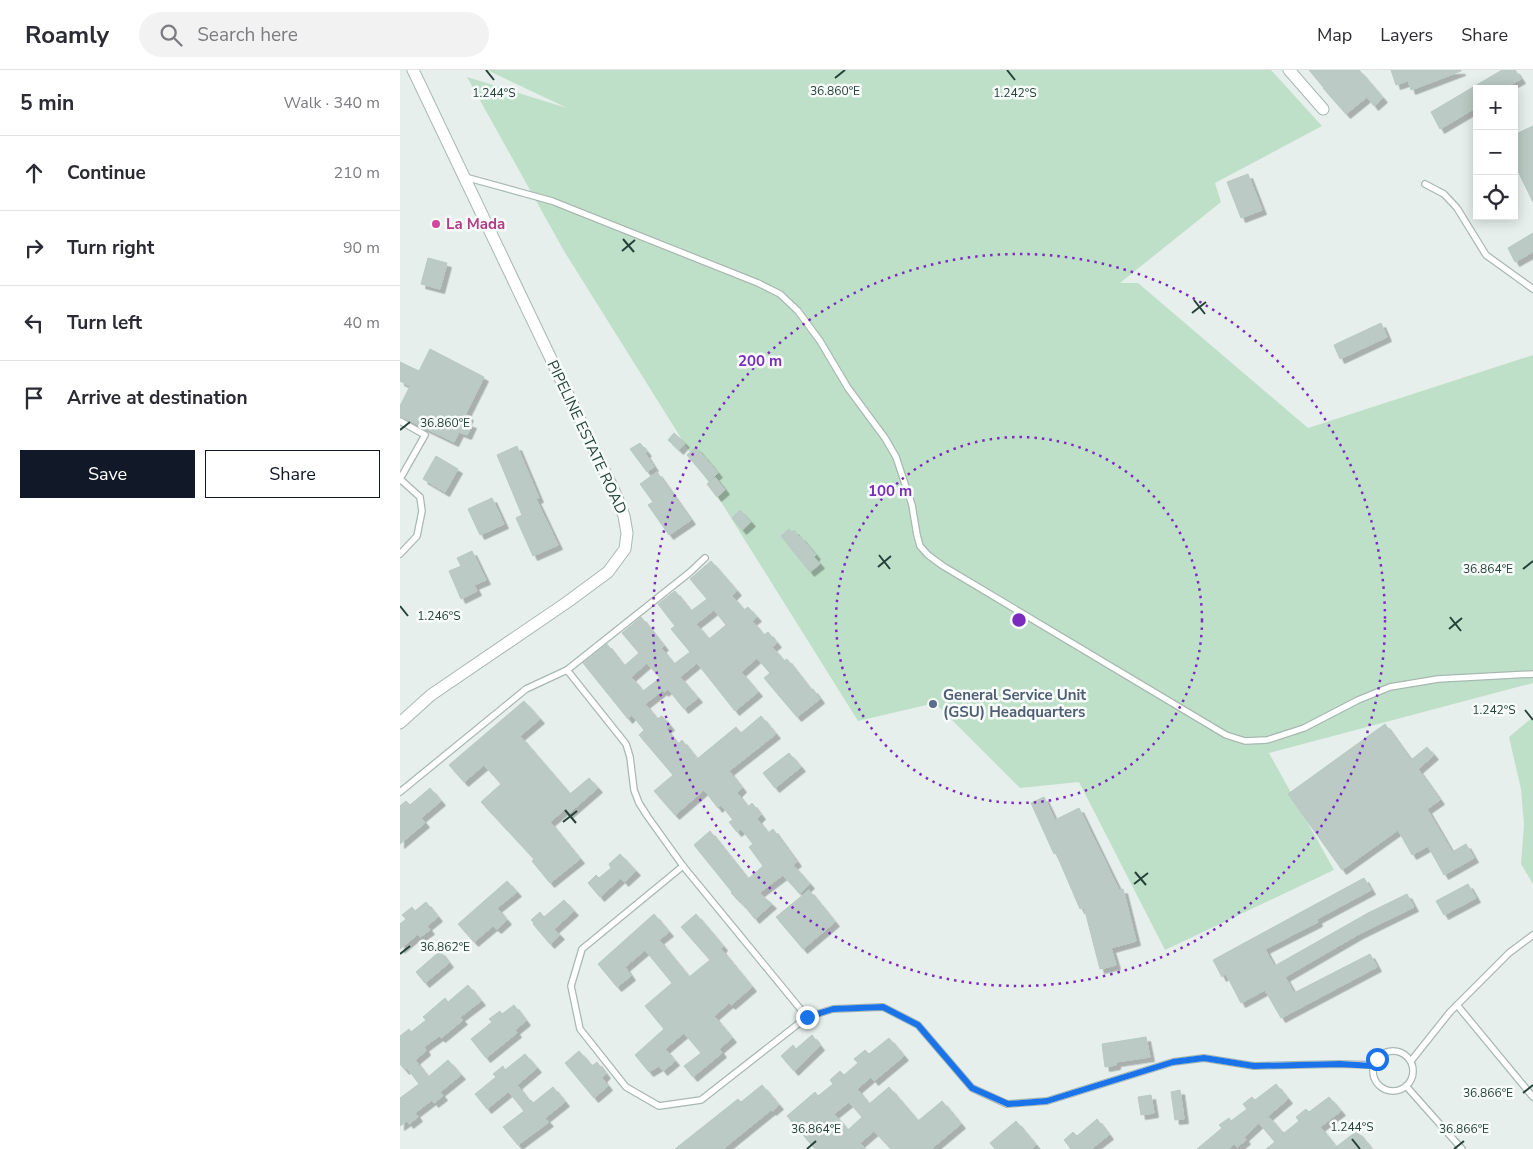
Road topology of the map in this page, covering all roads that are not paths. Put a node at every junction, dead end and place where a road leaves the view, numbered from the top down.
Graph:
1 (412, 70) edge
2 (1289, 70) edge
3 (1323, 109) dead end
4 (463, 176) junction
5 (1425, 184) dead end
6 (1533, 289) edge
7 (400, 421) edge
8 (400, 479) edge
9 (400, 554) edge
10 (705, 558) dead end
11 (567, 670) junction
12 (1533, 674) edge
13 (400, 723) edge
14 (400, 792) edge
15 (683, 866) junction
16 (1533, 935) edge
17 (1457, 1005) junction
18 (807, 1017) junction
19 (1411, 1061) junction
20 (1374, 1066) junction
21 (1406, 1086) junction
22 (1533, 1097) edge
23 (1462, 1149) edge

1 - 4 street, PIPELINE ESTATE ROAD
2 - 3 street
4 - 12 lane
4 - 13 street, PIPELINE ESTATE ROAD
5 - 6 lane
7 - 8 lane
8 - 9 lane
10 - 11 lane
11 - 14 lane
11 - 15 lane
15 - 18 lane
15 - 18 lane
16 - 17 lane
17 - 19 lane
17 - 22 lane
18 - 20 lane
19 - 20 lane
19 - 21 lane
20 - 21 lane
21 - 23 lane

